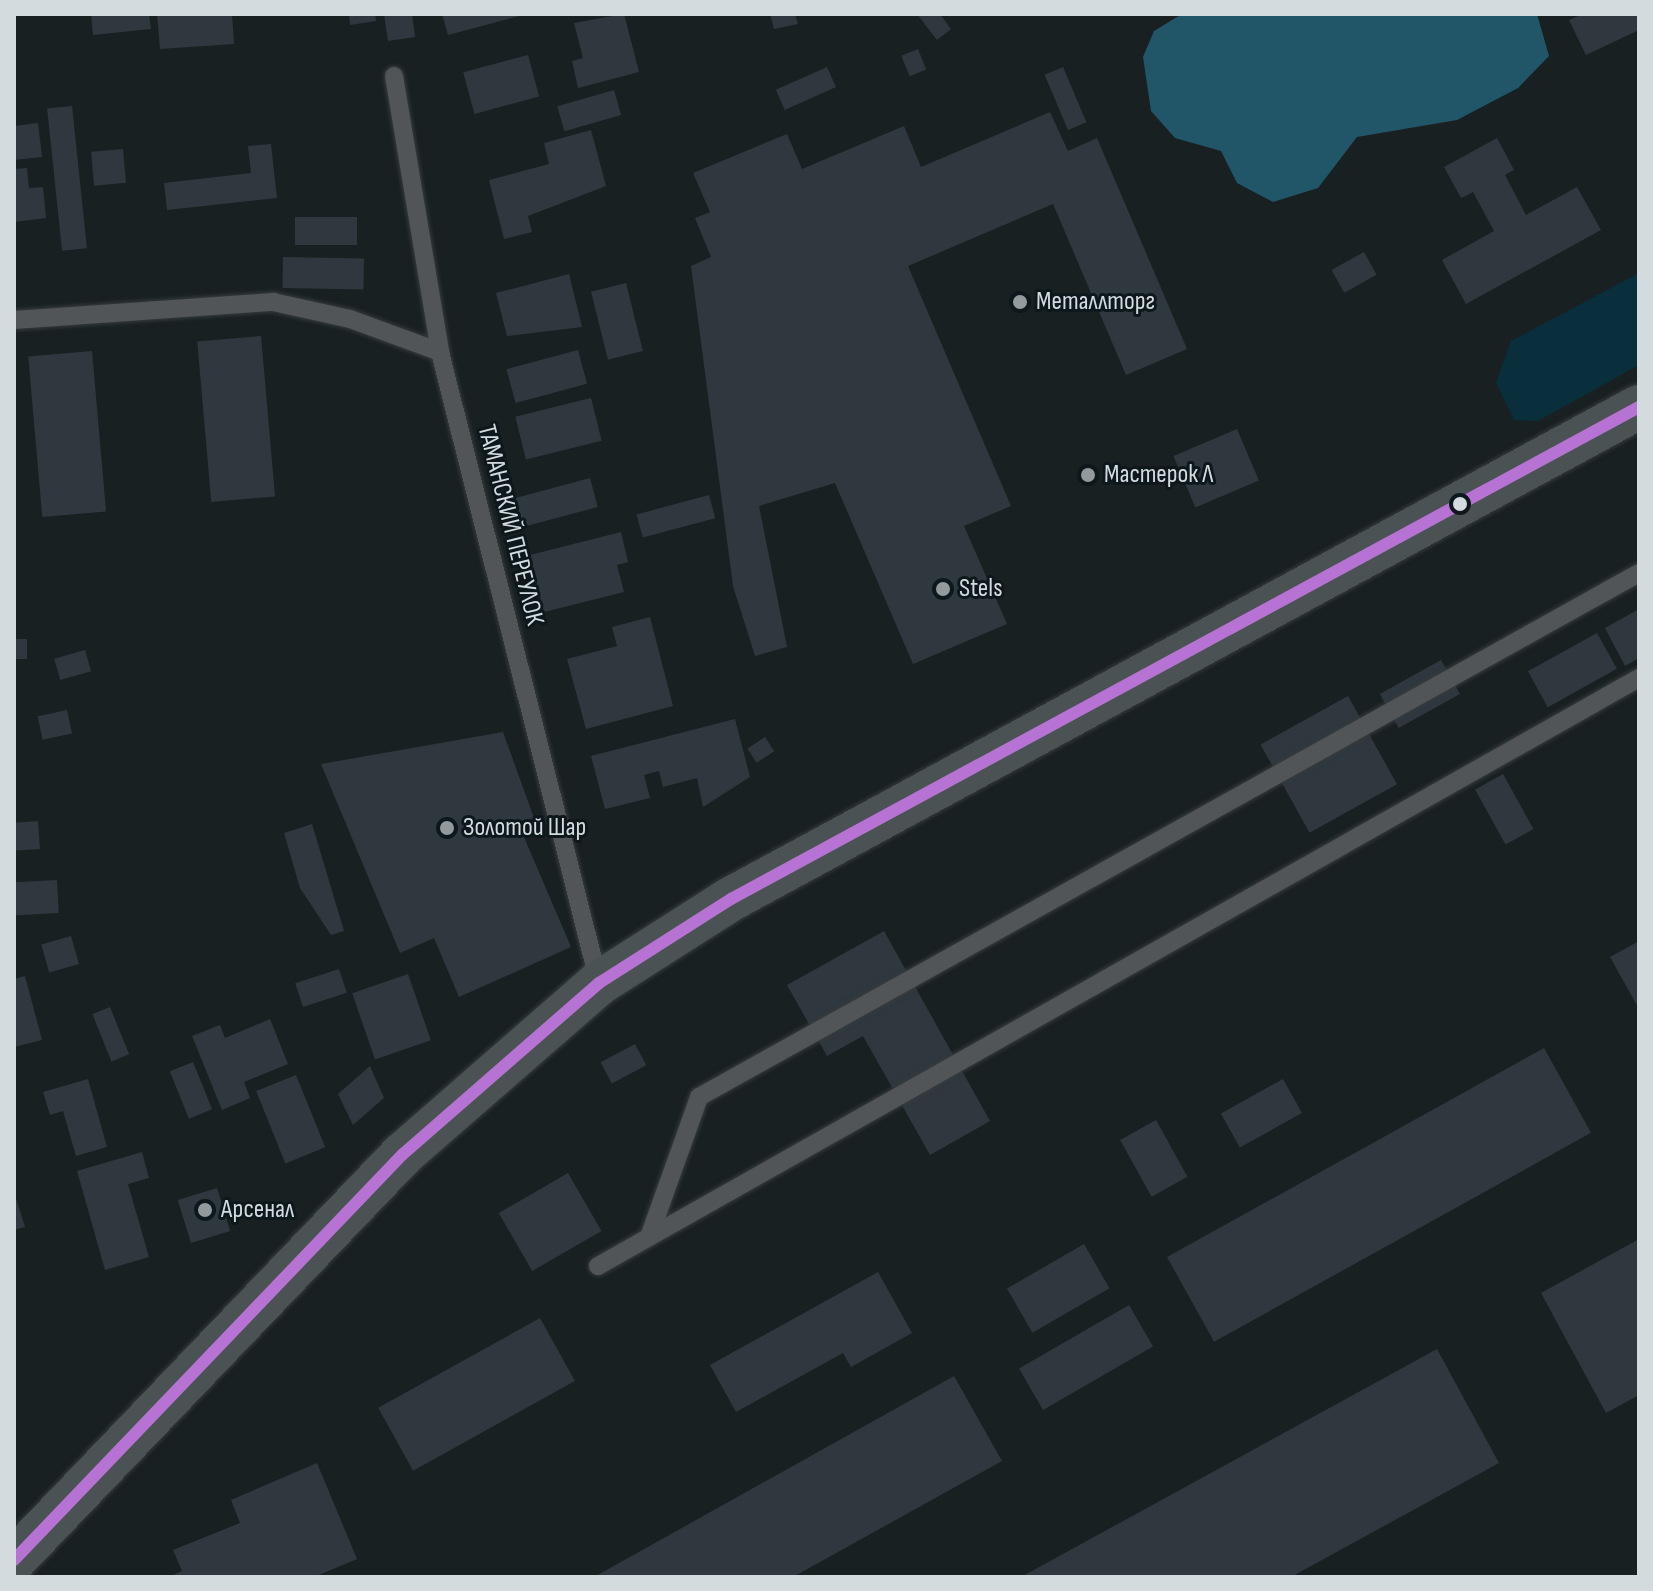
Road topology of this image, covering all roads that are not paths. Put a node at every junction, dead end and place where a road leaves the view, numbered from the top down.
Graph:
1 (394, 76) dead end
2 (14, 320) edge
3 (440, 352) junction
4 (1639, 407) edge
5 (1639, 573) edge
6 (1639, 678) edge
7 (599, 983) junction
8 (649, 1237) junction
9 (598, 1266) dead end
10 (14, 1560) edge

1 - 3 lane, ТАМАНСКИЙ ПЕРЕУЛОК
2 - 3 lane
3 - 7 lane, ТАМАНСКИЙ ПЕРЕУЛОК
4 - 7 street
5 - 8 lane
6 - 8 lane
7 - 10 street
8 - 9 lane

